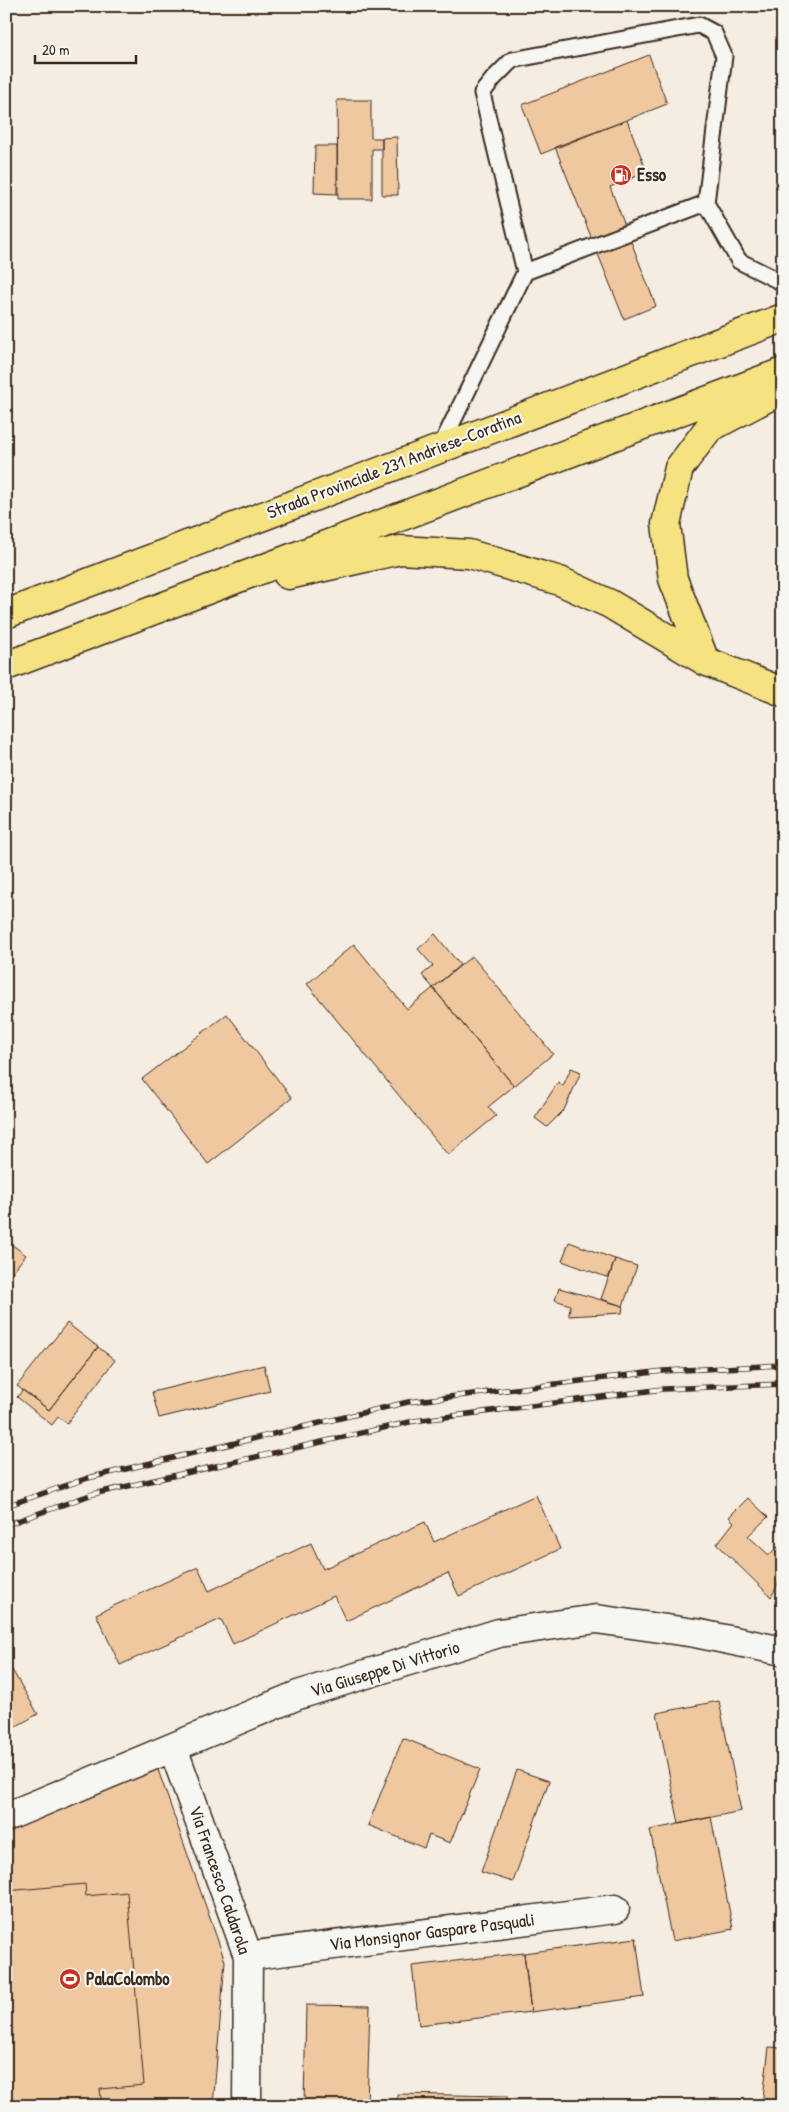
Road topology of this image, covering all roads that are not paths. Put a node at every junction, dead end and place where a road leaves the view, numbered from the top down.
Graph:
1 (706, 203) junction
2 (525, 272) junction
3 (783, 283) edge
4 (783, 318) edge
5 (783, 372) edge
6 (783, 389) edge
7 (440, 448) junction
8 (192, 597) junction
9 (6, 614) edge
10 (706, 661) junction
11 (6, 666) edge
12 (783, 692) edge
13 (783, 1651) edge
14 (173, 1748) junction
15 (6, 1817) edge
16 (615, 1909) dead end
17 (248, 1956) junction
18 (247, 2106) edge

1 - 2 lane
1 - 2 lane
1 - 3 lane
2 - 7 lane
4 - 7 highway, Strada Provinciale 231 Andriese-Coratina
5 - 8 highway
6 - 10 highway
7 - 9 highway, Strada Provinciale 231 Andriese-Coratina
8 - 10 highway
8 - 11 highway
10 - 12 highway
13 - 14 street, Via Giuseppe Di Vittorio
14 - 15 street, Via Giuseppe Di Vittorio
14 - 17 street, Via Francesco Caldarola
16 - 17 street, Via Monsignor Gaspare Pasquali
17 - 18 street, Via Francesco Caldarola

